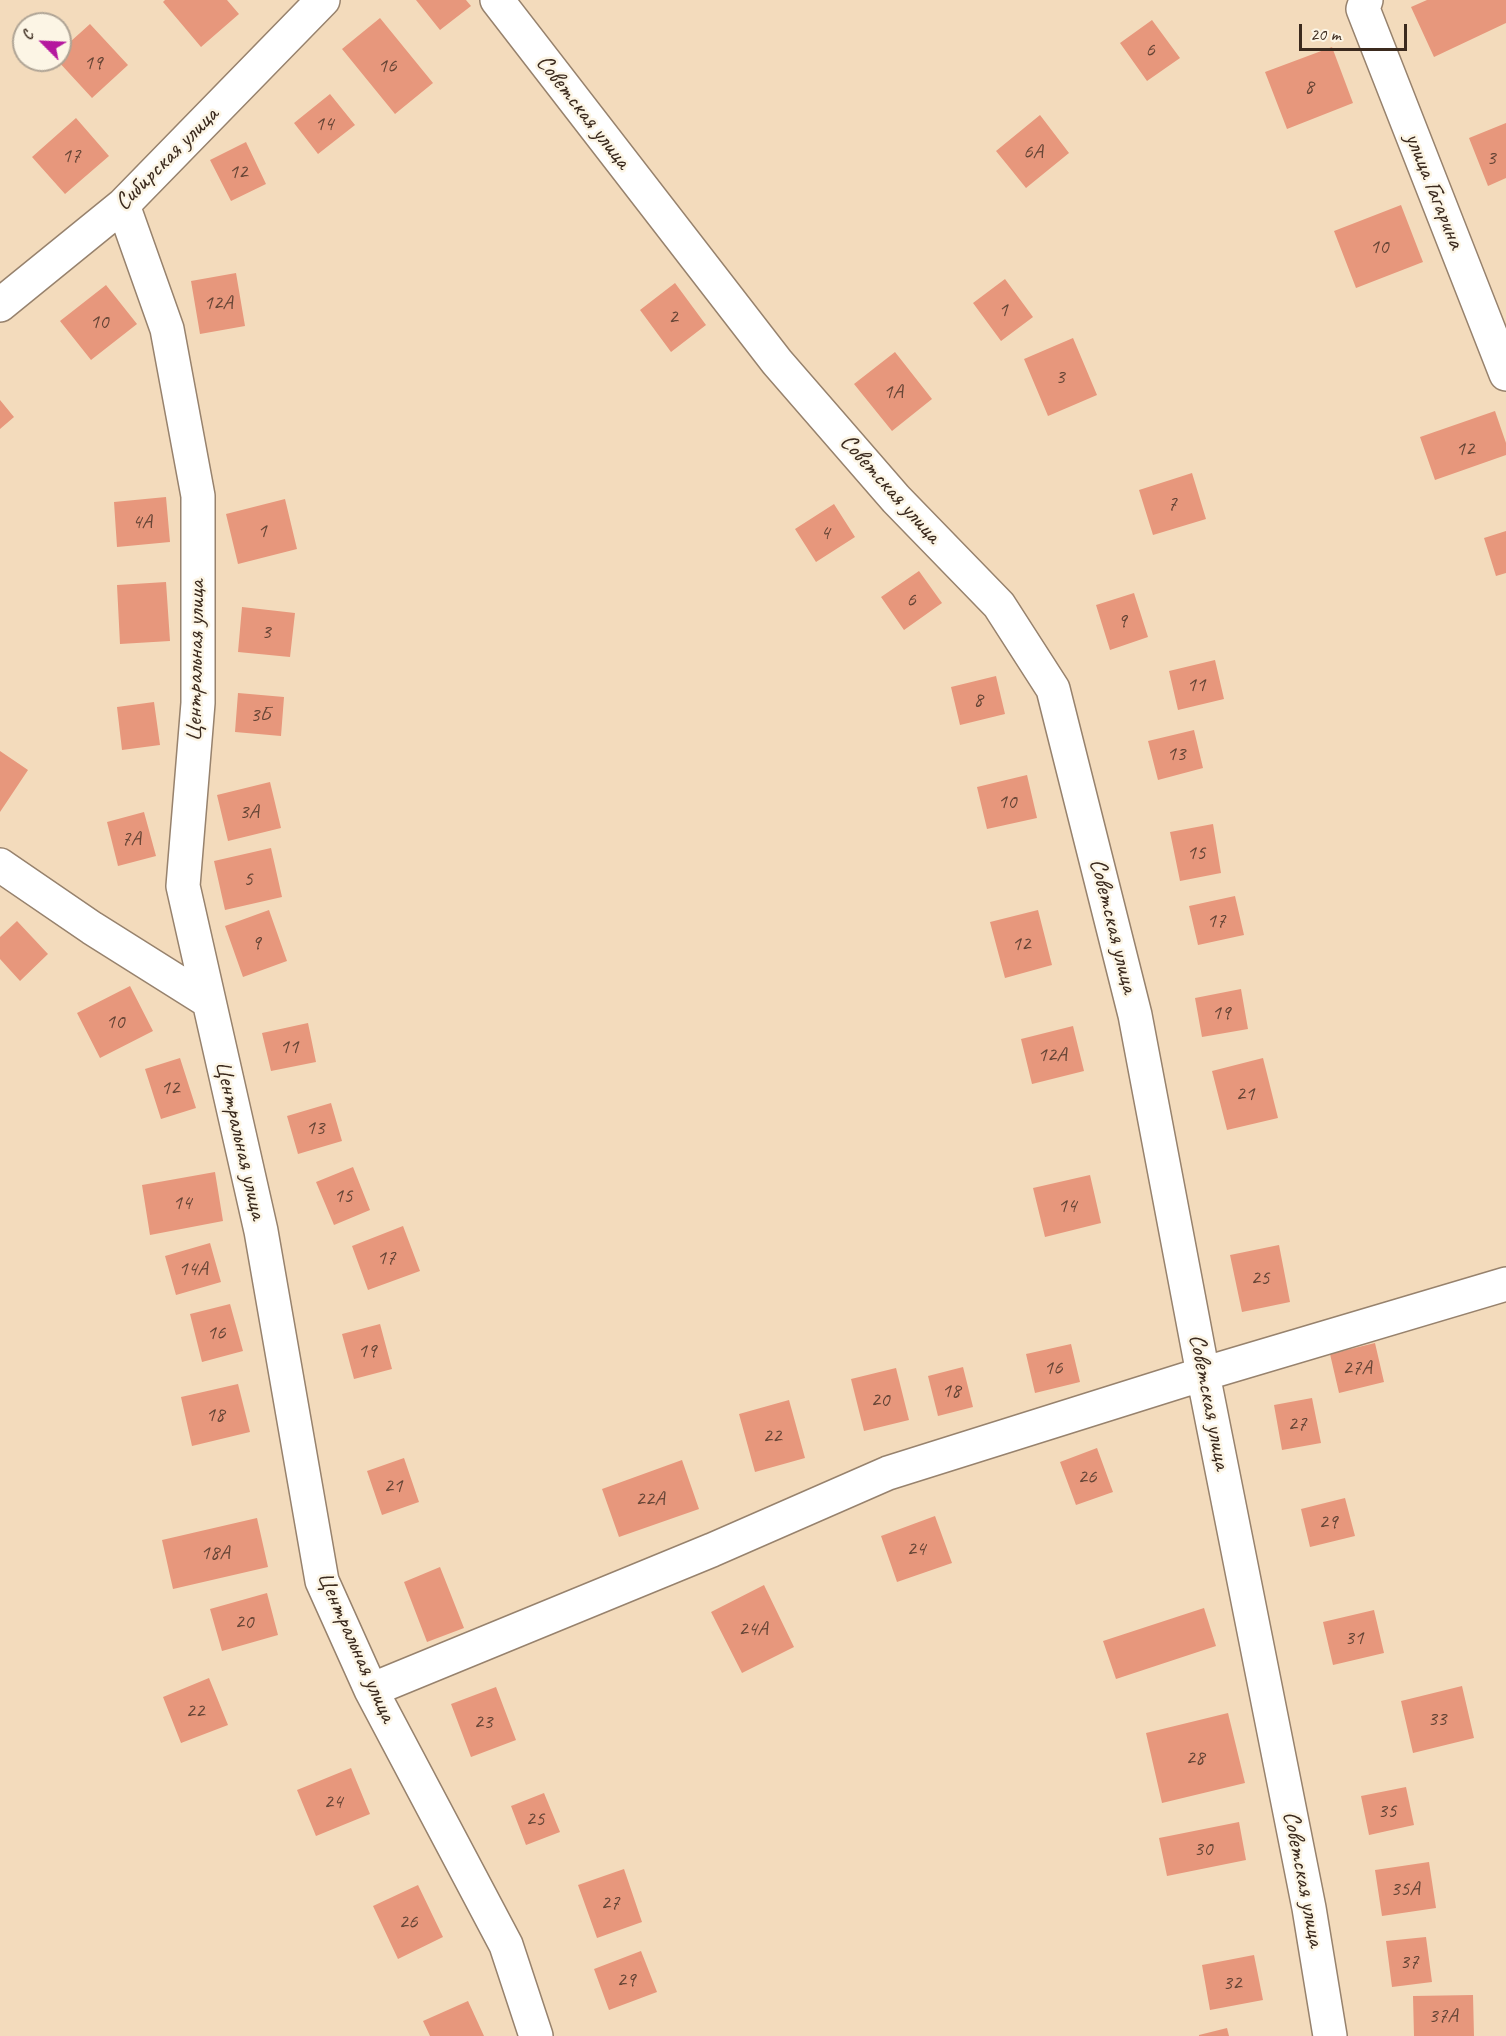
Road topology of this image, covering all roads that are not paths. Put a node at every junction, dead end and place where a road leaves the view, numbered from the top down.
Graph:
1 (322, 0) edge
2 (497, 0) edge
3 (1365, 4) edge
4 (123, 206) junction
5 (0, 305) edge
6 (1506, 374) edge
7 (0, 865) edge
8 (208, 1001) junction
9 (1506, 1284) edge
10 (1203, 1374) junction
11 (370, 1690) junction
12 (536, 2036) edge
13 (1330, 2036) edge

1 - 4 street, Сибирская улица
2 - 10 street, Советская улица
3 - 6 street, улица Гагарина
4 - 5 street, Сибирская улица
4 - 8 street, Центральная улица
7 - 8 street
8 - 11 street, Центральная улица
9 - 10 street
10 - 11 street
10 - 13 street, Советская улица
11 - 12 street, Центральная улица

